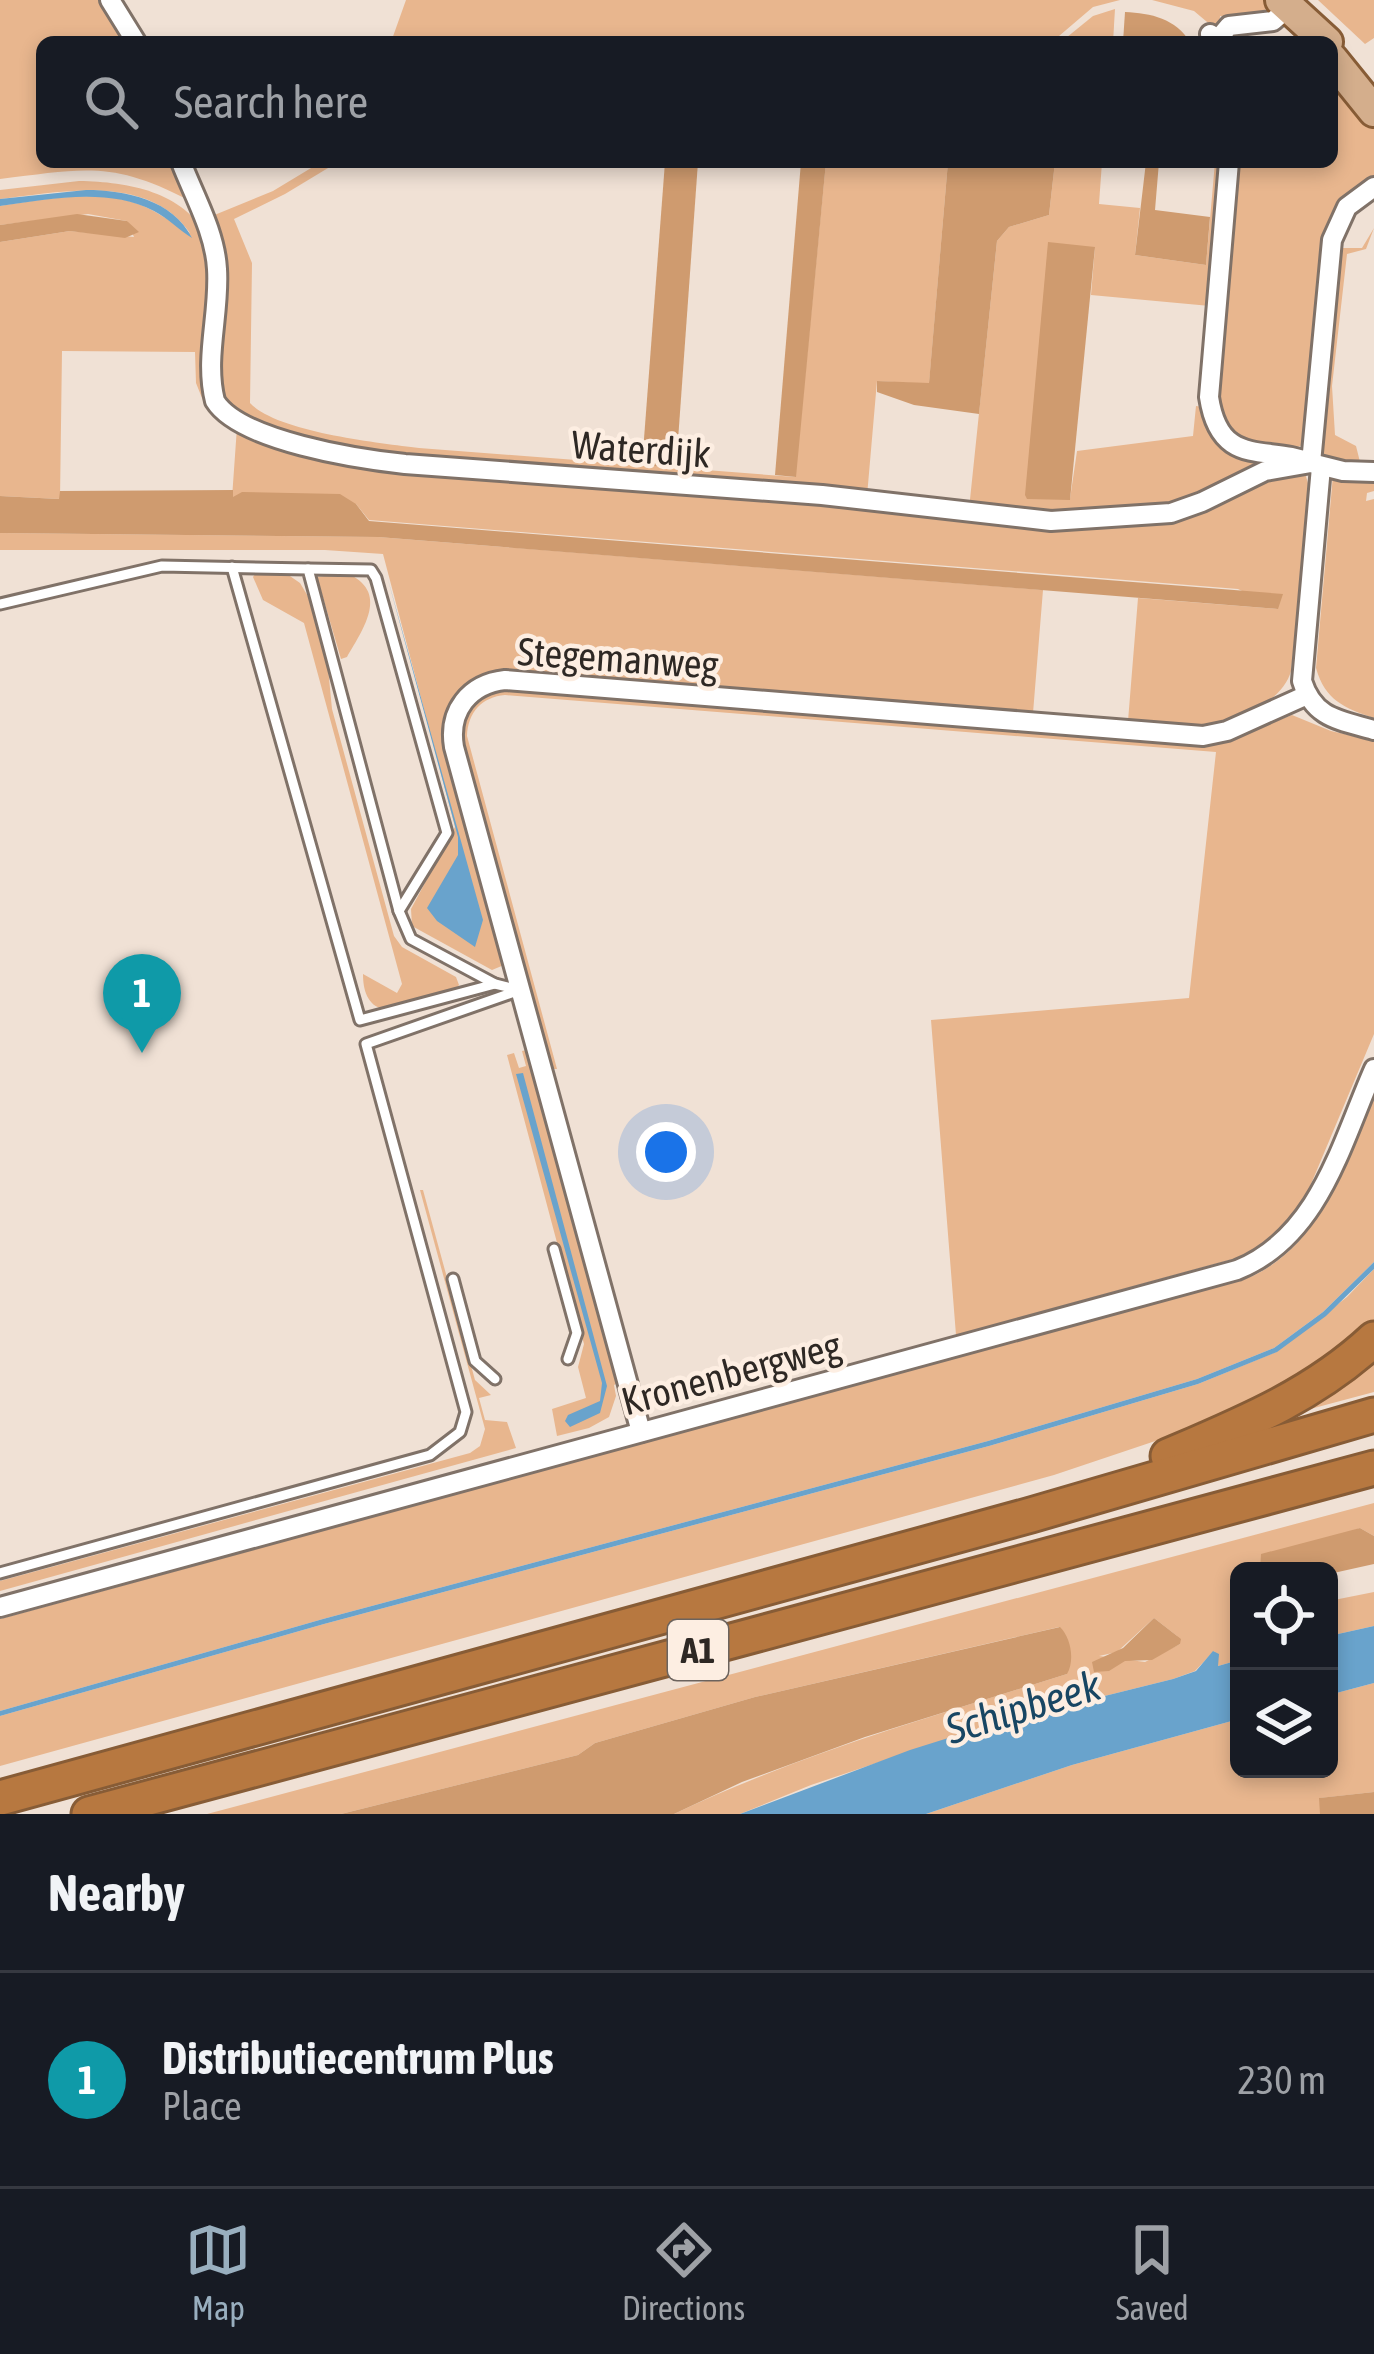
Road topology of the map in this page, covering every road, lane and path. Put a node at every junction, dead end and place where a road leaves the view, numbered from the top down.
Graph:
1 (110, 0) edge
2 (1285, 3) edge
3 (132, 36) edge
4 (1218, 36) edge
5 (1317, 36) edge
6 (1338, 51) edge
7 (1338, 62) edge
8 (1374, 83) edge
9 (1374, 111) edge
10 (183, 168) edge
11 (1229, 168) edge
12 (1374, 187) edge
13 (1316, 465) junction
14 (1374, 472) edge
15 (232, 567) junction
16 (308, 569) junction
17 (0, 604) edge
18 (1307, 694) junction
19 (1374, 730) edge
20 (399, 910) junction
21 (495, 984) junction
22 (520, 990) junction
23 (360, 1020) junction
24 (366, 1044) junction
25 (1374, 1069) edge
26 (554, 1250) dead end
27 (453, 1279) dead end
28 (1374, 1340) edge
29 (568, 1359) dead end
30 (495, 1379) dead end
31 (1374, 1415) edge
32 (641, 1432) junction
33 (1374, 1468) edge
34 (1374, 1479) edge
35 (1306, 1486) junction
36 (1031, 1515) junction
37 (0, 1573) edge
38 (0, 1607) edge
39 (0, 1798) edge
40 (89, 1814) edge

1 - 3 street
2 - 4 street
2 - 5 main road
6 - 8 main road
7 - 9 main road
10 - 13 street, Waterdijk
11 - 13 street
12 - 13 street
13 - 14 street, Waterdijk
13 - 18 street
15 - 16 lane
15 - 17 lane
15 - 23 lane
16 - 20 lane
16 - 20 lane
18 - 19 street
18 - 22 street, Stegemanweg
20 - 21 lane
21 - 22 lane
21 - 23 lane
22 - 24 lane
22 - 32 street, Stegemanweg
23 - 24 lane
24 - 37 lane
25 - 32 street, Kronenbergweg
26 - 29 lane
27 - 30 lane
28 - 36 highway, A1
31 - 36 highway, A1
32 - 38 street, Kronenbergweg
33 - 35 highway, A1
34 - 35 highway, A1
35 - 40 highway, A1
36 - 39 highway, A1

